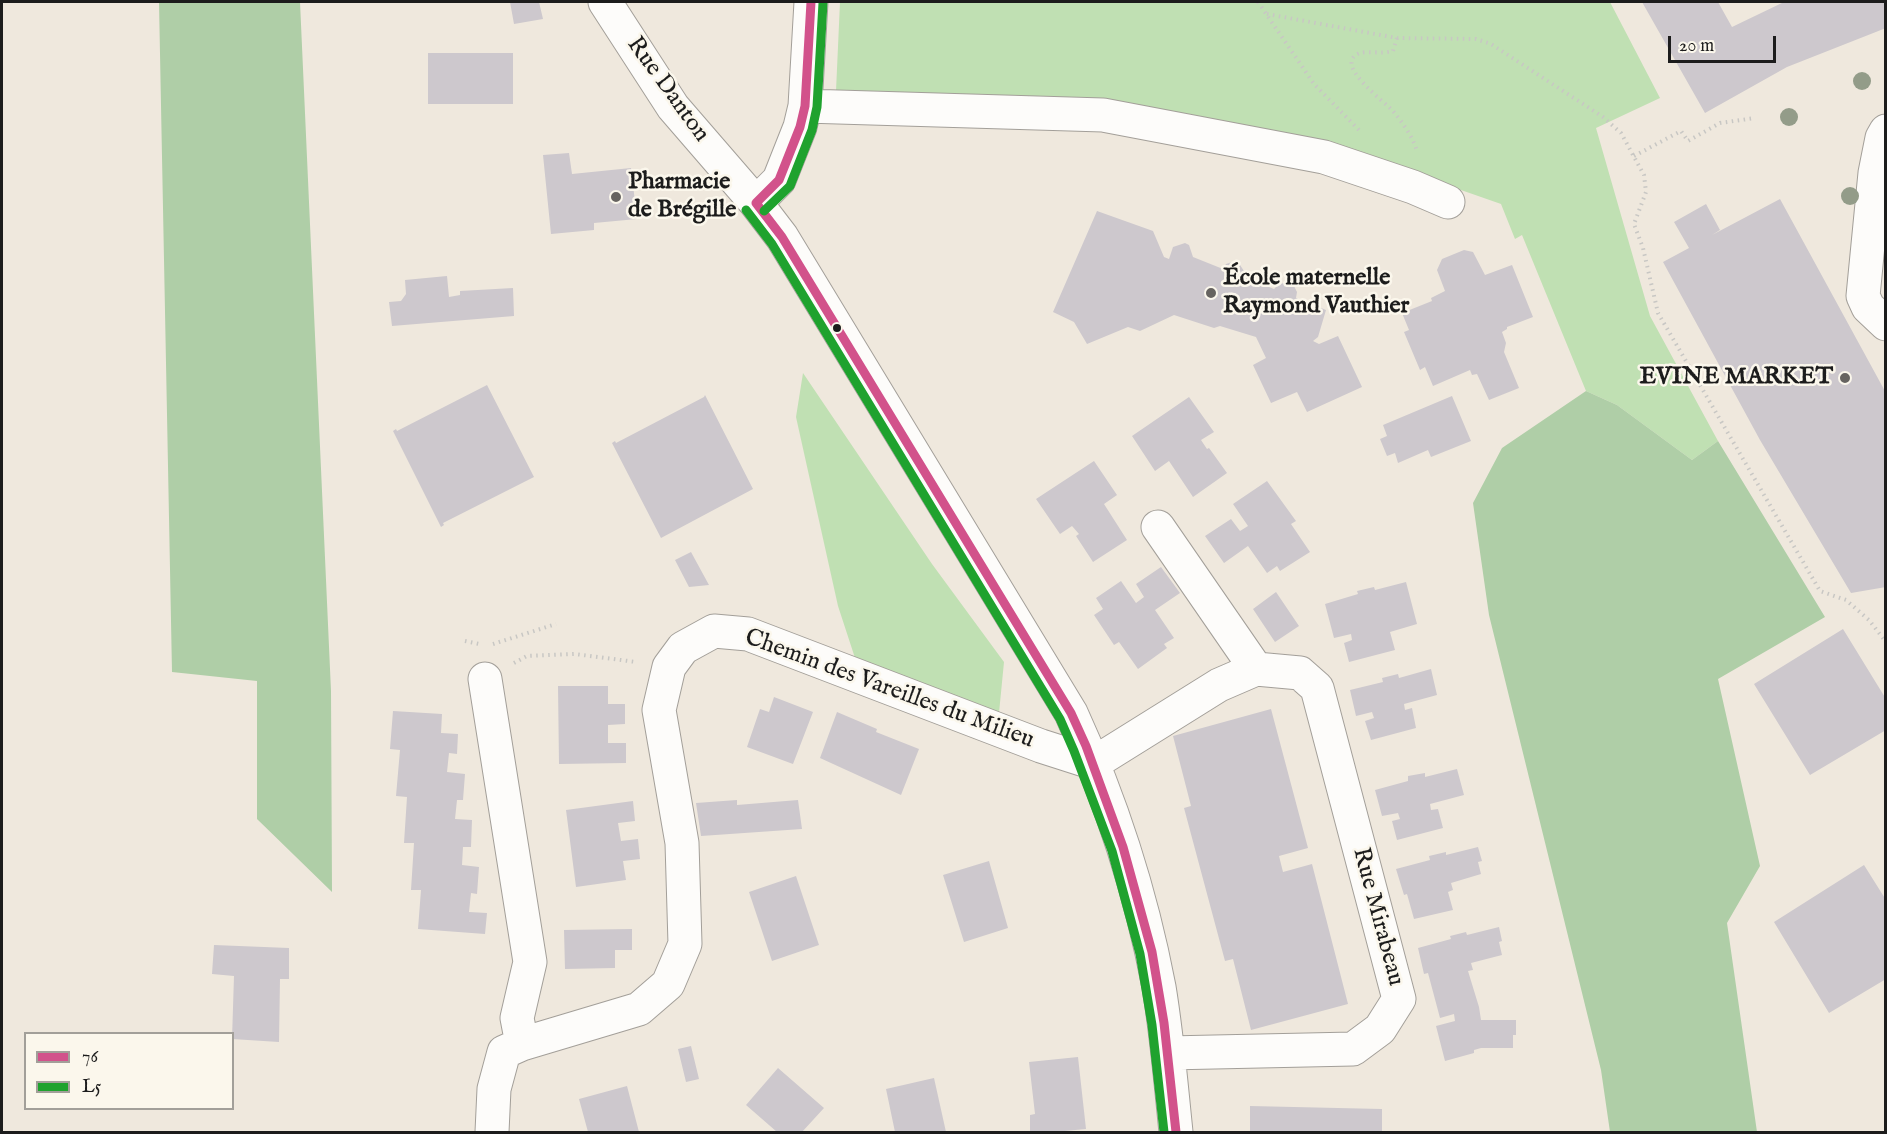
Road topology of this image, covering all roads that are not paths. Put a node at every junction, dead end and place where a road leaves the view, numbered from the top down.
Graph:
1 (605, 2) edge
2 (811, 2) edge
3 (805, 105) junction
4 (1886, 131) edge
5 (1448, 202) dead end
6 (756, 203) junction
7 (1886, 324) edge
8 (1158, 527) dead end
9 (1256, 669) junction
10 (486, 679) dead end
11 (1094, 763) junction
12 (522, 1044) junction
13 (1168, 1053) junction
14 (492, 1132) edge
15 (1176, 1132) edge

1 - 6 street, Rue Danton
2 - 3 street
3 - 5 street
3 - 6 street
4 - 7 street
6 - 11 street
8 - 9 street
9 - 11 street, Rue Mirabeau
9 - 13 street, Rue Mirabeau
10 - 12 street
11 - 12 street, Chemin des Vareilles du Milieu
11 - 13 street
12 - 14 street, Chemin des Vareilles du Milieu
13 - 15 street

